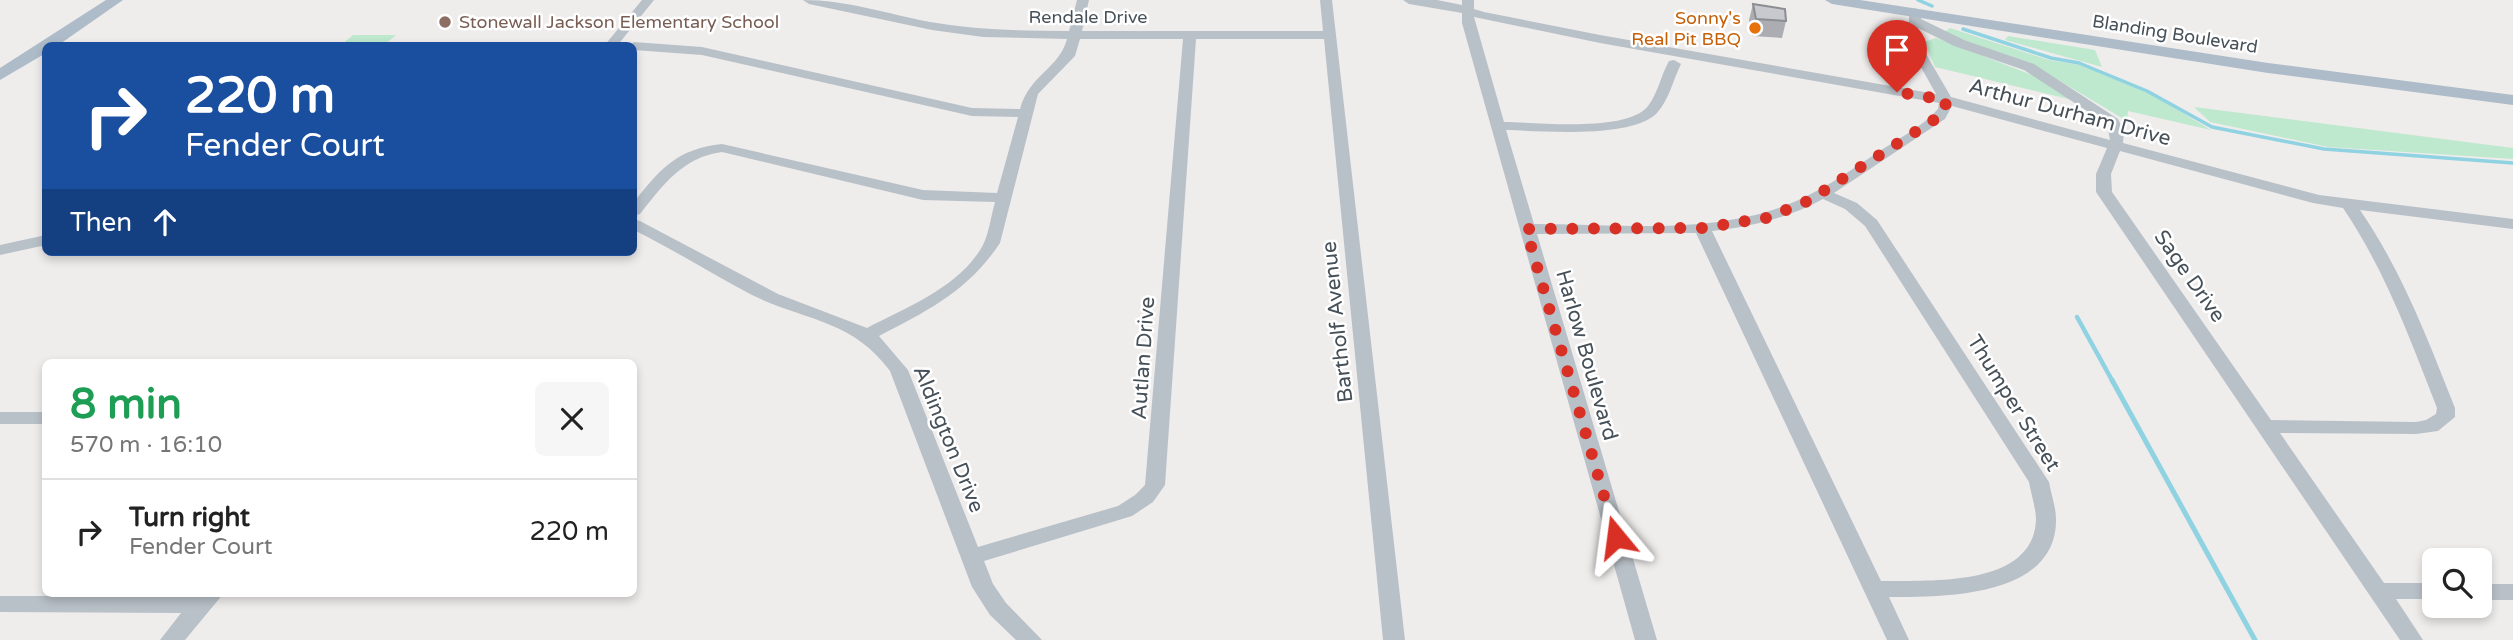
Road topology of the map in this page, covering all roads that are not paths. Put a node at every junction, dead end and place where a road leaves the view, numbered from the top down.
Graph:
1 (116, 0) edge
2 (648, 0) edge
3 (809, 0) edge
4 (1083, 0) edge
5 (1326, 0) edge
6 (1409, 0) edge
7 (1832, 0) edge
8 (1468, 5) edge
9 (1915, 17) junction
10 (1329, 34) junction
11 (1075, 35) junction
12 (1190, 35) junction
13 (52, 42) edge
14 (613, 42) edge
15 (637, 46) edge
16 (42, 49) edge
17 (1674, 64) dead end
18 (0, 75) edge
19 (1946, 100) junction
20 (2513, 100) edge
21 (1025, 113) junction
22 (1498, 127) junction
23 (2115, 146) junction
24 (1822, 192) junction
25 (1004, 198) junction
26 (2350, 206) junction
27 (637, 208) edge
28 (2513, 224) edge
29 (637, 226) edge
30 (1702, 228) junction
31 (1526, 229) junction
32 (42, 241) edge
33 (0, 250) edge
34 (867, 335) junction
35 (0, 418) edge
36 (42, 418) edge
37 (2265, 426) junction
38 (971, 557) junction
39 (1873, 589) junction
40 (2378, 591) junction
41 (2422, 591) edge
42 (2492, 592) edge
43 (2513, 592) edge
44 (207, 599) edge
45 (0, 604) edge
46 (171, 640) edge
47 (1031, 640) edge
48 (1394, 640) edge
49 (1646, 640) edge
50 (1898, 640) edge
51 (2412, 640) edge

1 - 13 main road
2 - 14 street
3 - 11 street, Rendale Drive
4 - 11 street
5 - 10 street, Bartholf Avenue
6 - 8 street, Arthur Durham Drive
7 - 9 main road, Blanding Boulevard
8 - 19 street, Arthur Durham Drive
8 - 22 street, Harlow Boulevard
9 - 19 street
9 - 20 main road, Blanding Boulevard
9 - 23 street
10 - 12 street, Rendale Drive
10 - 48 street, Bartholf Avenue
11 - 12 street, Rendale Drive
11 - 21 street
12 - 38 street, Autlan Drive
15 - 21 street
16 - 18 main road
17 - 22 street
19 - 23 street, Arthur Durham Drive
19 - 24 street
21 - 25 street
22 - 31 street, Harlow Boulevard
23 - 26 street, Arthur Durham Drive
23 - 37 street, Sage Drive
24 - 30 street
24 - 39 street, Thumper Street
25 - 27 street
25 - 34 street
26 - 28 street, Arthur Durham Drive
26 - 37 street
29 - 34 street, Aldington Drive
30 - 31 street
30 - 39 street
31 - 49 street, Harlow Boulevard
32 - 33 street
34 - 38 street, Aldington Drive
35 - 36 street
37 - 40 street, Sage Drive
38 - 47 street, Aldington Drive
39 - 50 street
40 - 41 street
40 - 51 street, Sage Drive
42 - 43 street
44 - 45 street
44 - 46 street

